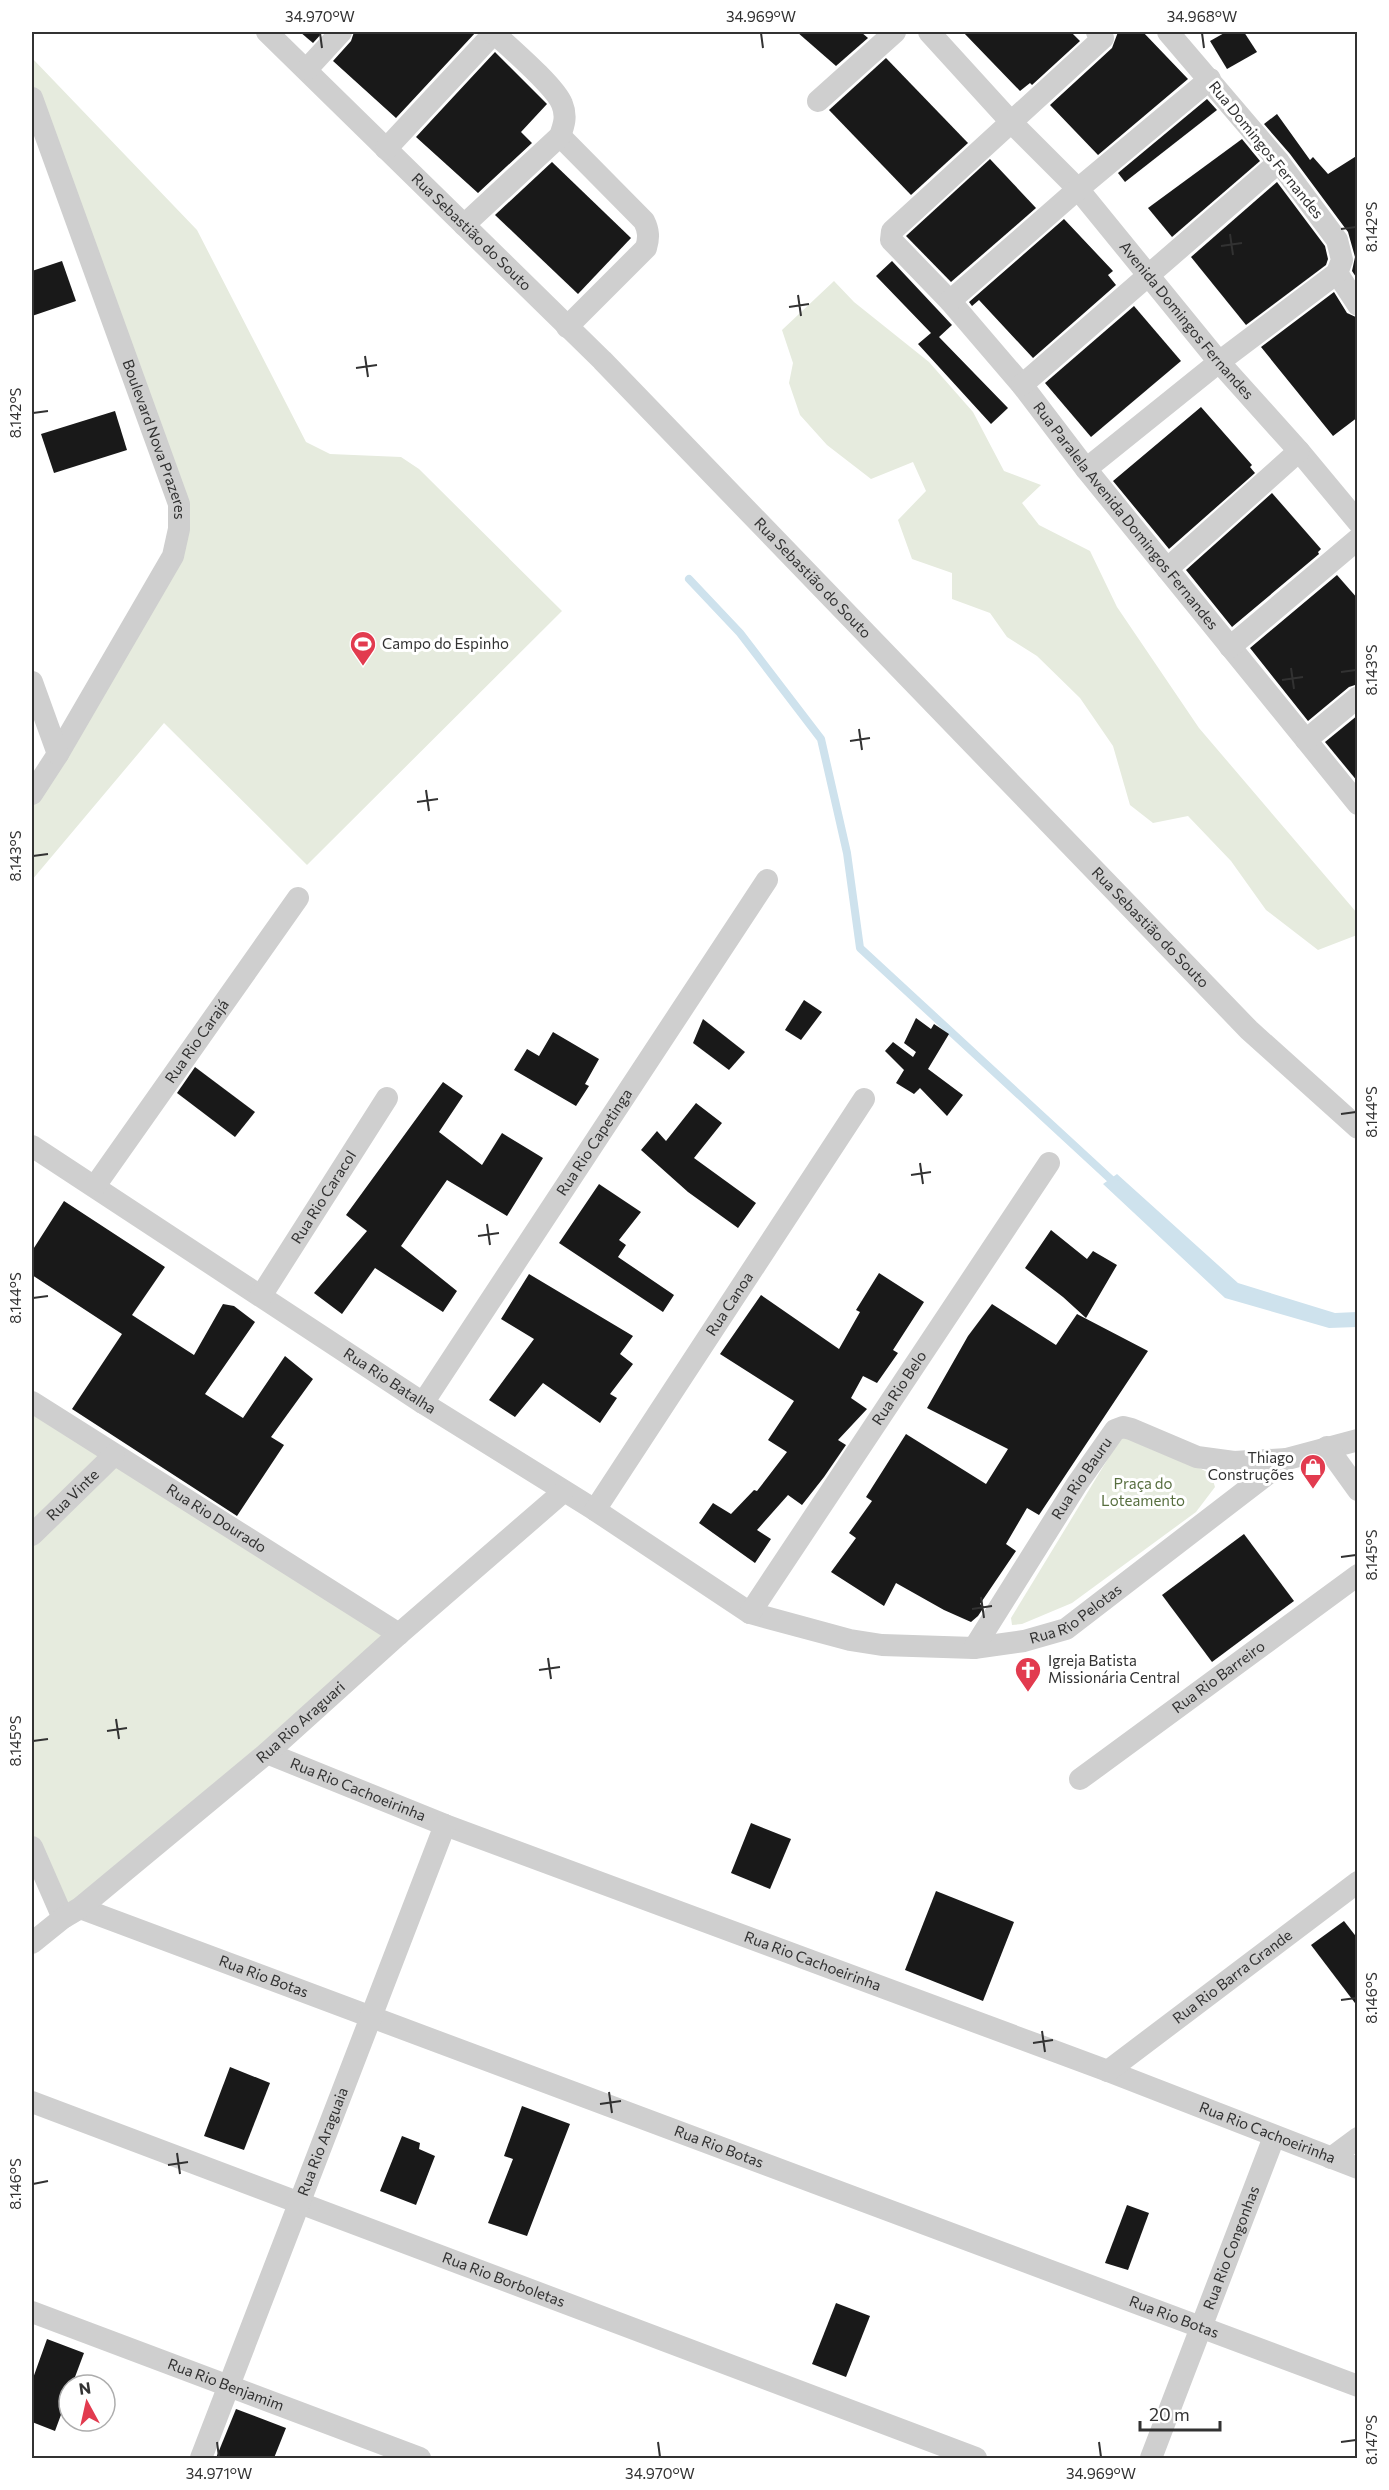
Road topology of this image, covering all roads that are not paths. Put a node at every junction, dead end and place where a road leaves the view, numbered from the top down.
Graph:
1 (267, 32) edge
2 (341, 32) edge
3 (494, 32) edge
4 (895, 32) edge
5 (929, 32) edge
6 (1168, 32) edge
7 (1103, 34) edge
8 (307, 69) junction
9 (1210, 80) junction
10 (32, 98) edge
11 (818, 101) dead end
12 (1012, 123) junction
13 (560, 136) junction
14 (386, 149) junction
15 (1279, 162) junction
16 (1078, 189) junction
17 (464, 225) junction
18 (1337, 273) junction
19 (1149, 275) junction
20 (950, 301) junction
21 (1358, 304) edge
22 (567, 327) junction
23 (1220, 362) junction
24 (1022, 385) junction
25 (1299, 451) junction
26 (1086, 469) junction
27 (1350, 496) edge
28 (1358, 522) edge
29 (1358, 539) edge
30 (1167, 569) junction
31 (1230, 647) junction
32 (32, 682) edge
33 (1358, 697) edge
34 (1306, 740) junction
35 (58, 754) junction
36 (32, 794) edge
37 (1358, 804) edge
38 (766, 880) dead end
39 (298, 898) dead end
40 (387, 1098) dead end
41 (864, 1099) dead end
42 (1358, 1128) edge
43 (32, 1146) edge
44 (1049, 1163) dead end
45 (96, 1186) junction
46 (261, 1296) junction
47 (32, 1402) edge
48 (423, 1403) junction
49 (1358, 1440) edge
50 (1327, 1447) junction
51 (114, 1455) junction
52 (1287, 1459) junction
53 (1358, 1490) edge
54 (563, 1492) junction
55 (595, 1510) junction
56 (32, 1535) edge
57 (1358, 1575) edge
58 (750, 1613) junction
59 (399, 1634) junction
60 (974, 1648) junction
61 (267, 1753) junction
62 (1080, 1779) dead end
63 (445, 1825) junction
64 (32, 1847) edge
65 (1358, 1882) edge
66 (71, 1913) junction
67 (32, 1943) edge
68 (371, 2017) junction
69 (1108, 2072) junction
70 (32, 2102) edge
71 (1274, 2137) junction
72 (1358, 2138) edge
73 (1331, 2158) junction
74 (1358, 2168) edge
75 (299, 2203) junction
76 (32, 2312) edge
77 (1201, 2328) junction
78 (228, 2386) junction
79 (1358, 2386) edge
80 (201, 2458) edge
81 (420, 2458) edge
82 (976, 2458) edge
83 (1151, 2458) edge

1 - 8 street, Rua Sebastião do Souto
2 - 8 street
3 - 13 street
3 - 14 street
4 - 11 street
5 - 12 street, Avenida Domingos Fernandes
6 - 9 street, Rua Domingos Fernandes
7 - 12 street
8 - 14 street, Rua Sebastião do Souto
9 - 15 street, Rua Domingos Fernandes
9 - 16 street
10 - 35 street, Boulevard Nova Prazeres
12 - 16 street, Avenida Domingos Fernandes
12 - 20 street, Rua Paralela Avenida Domingos Fernandes
13 - 17 street
13 - 22 street
14 - 17 street, Rua Sebastião do Souto
15 - 18 street, Rua Domingos Fernandes
15 - 19 street
16 - 19 street, Avenida Domingos Fernandes
16 - 20 street
17 - 22 street, Rua Sebastião do Souto
18 - 21 street
18 - 23 street
19 - 23 street, Avenida Domingos Fernandes
19 - 24 street
20 - 24 street, Rua Paralela Avenida Domingos Fernandes
22 - 42 street, Rua Sebastião do Souto
23 - 25 street, Avenida Domingos Fernandes
23 - 26 street
24 - 26 street, Rua Paralela Avenida Domingos Fernandes
25 - 27 street, Avenida Domingos Fernandes
25 - 30 street
26 - 30 street, Rua Paralela Avenida Domingos Fernandes
27 - 28 street, Avenida Domingos Fernandes
29 - 31 street
30 - 31 street, Rua Paralela Avenida Domingos Fernandes
31 - 34 street, Rua Paralela Avenida Domingos Fernandes
32 - 35 street
33 - 34 street
34 - 37 street, Rua Paralela Avenida Domingos Fernandes
35 - 36 street, Boulevard Nova Prazeres
38 - 48 street, Rua Rio Capetinga
39 - 45 street, Rua Rio Carajá
40 - 46 street, Rua Rio Caracol
41 - 55 street, Rua Canoa
43 - 45 street, Rua Rio Batalha
44 - 58 street, Rua Rio Belo
45 - 46 street, Rua Rio Batalha
46 - 48 street, Rua Rio Batalha
47 - 51 street, Rua Rio Dourado
48 - 54 street, Rua Rio Batalha
49 - 50 street, Rua Rio Pelotas
50 - 52 street, Rua Rio Pelotas
50 - 53 street
51 - 56 street, Rua Vinte
51 - 59 street, Rua Rio Dourado
52 - 60 street, Rua Rio Pelotas
52 - 60 street, Rua Rio Bauru
54 - 55 street, Rua Rio Batalha
54 - 59 street, Rua Rio Araguari
55 - 58 street, Rua Rio Batalha
57 - 62 street, Rua Rio Barreiro
58 - 60 street, Rua Rio Pelotas
59 - 61 street, Rua Rio Araguari
61 - 63 street, Rua Rio Cachoeirinha
61 - 66 street, Rua Rio Araguari
63 - 68 street, Rua Rio Araguaia
63 - 69 street, Rua Rio Cachoeirinha
64 - 66 street
65 - 69 street, Rua Rio Barra Grande
66 - 67 street, Rua Rio Araguari
66 - 68 street, Rua Rio Botas
68 - 75 street, Rua Rio Araguaia
68 - 77 street, Rua Rio Botas
69 - 71 street, Rua Rio Cachoeirinha
70 - 75 street, Rua Rio Borboletas
71 - 73 street, Rua Rio Cachoeirinha
71 - 77 street, Rua Rio Congonhas
72 - 73 street
73 - 74 street, Rua Rio Cachoeirinha
75 - 78 street, Rua Rio Araguaia
75 - 82 street, Rua Rio Borboletas
76 - 78 street, Rua Rio Benjamim
77 - 79 street, Rua Rio Botas
77 - 83 street, Rua Rio Congonhas
78 - 80 street, Rua Rio Araguaia
78 - 81 street, Rua Rio Benjamim

